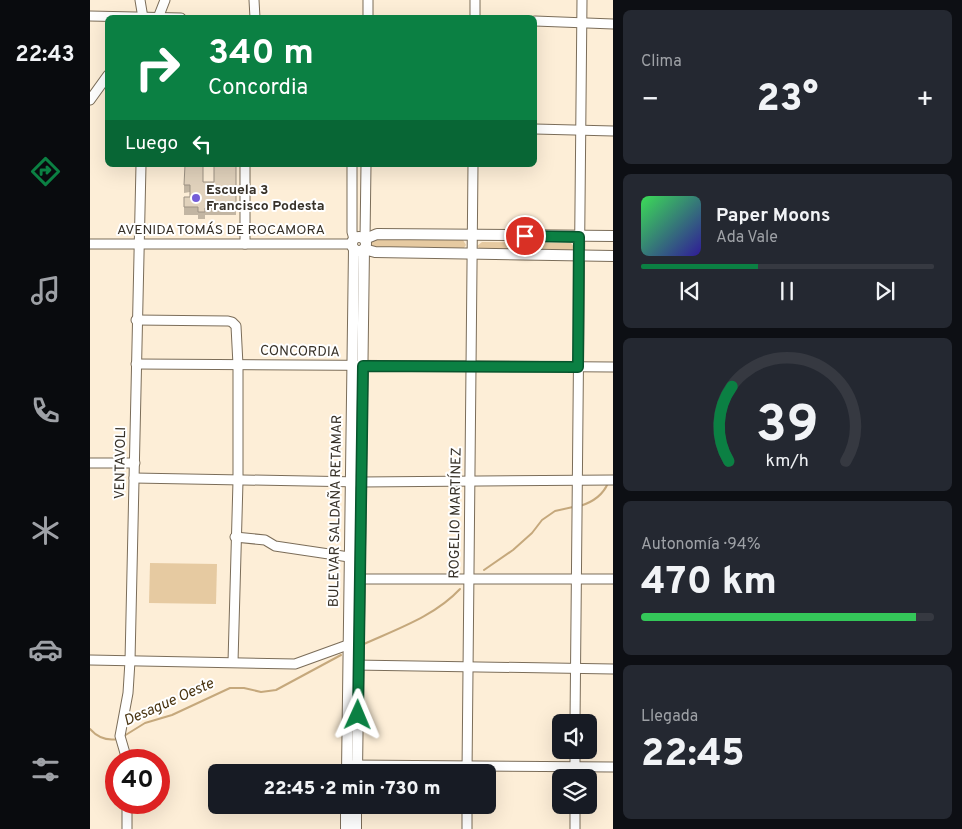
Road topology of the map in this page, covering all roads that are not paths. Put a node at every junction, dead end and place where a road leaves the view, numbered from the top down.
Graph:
1 (140, 0) edge
2 (164, 0) edge
3 (254, 0) edge
4 (368, 0) edge
5 (475, 0) edge
6 (582, 0) edge
7 (144, 15) edge
8 (159, 15) edge
9 (255, 15) edge
10 (368, 15) edge
11 (475, 15) edge
12 (90, 16) edge
13 (105, 16) edge
14 (537, 21) edge
15 (581, 23) junction
16 (613, 24) edge
17 (105, 79) edge
18 (90, 100) edge
19 (537, 129) edge
20 (580, 130) junction
21 (613, 131) edge
22 (141, 167) edge
23 (246, 167) edge
24 (352, 167) edge
25 (366, 167) edge
26 (473, 167) edge
27 (471, 236) junction
28 (613, 236) edge
29 (579, 237) junction
30 (90, 244) edge
31 (139, 244) junction
32 (245, 244) junction
33 (358, 244) junction
34 (472, 254) junction
35 (579, 256) junction
36 (613, 256) edge
37 (136, 320) junction
38 (136, 364) junction
39 (238, 365) junction
40 (352, 366) junction
41 (363, 366) junction
42 (471, 366) junction
43 (578, 367) junction
44 (613, 368) edge
45 (90, 463) edge
46 (135, 464) junction
47 (134, 478) junction
48 (238, 480) junction
49 (576, 480) junction
50 (611, 480) edge
51 (470, 481) junction
52 (350, 482) junction
53 (361, 482) junction
54 (235, 537) junction
55 (349, 557) junction
56 (576, 578) junction
57 (354, 579) junction
58 (613, 579) edge
59 (469, 580) junction
60 (353, 643) junction
61 (90, 660) edge
62 (130, 661) junction
63 (233, 662) junction
64 (354, 665) junction
65 (467, 667) junction
66 (576, 668) junction
67 (613, 669) edge
68 (575, 714) edge
69 (123, 749) edge
70 (575, 759) edge
71 (352, 764) edge
72 (467, 764) edge
73 (575, 766) junction
74 (613, 767) edge
75 (496, 768) edge
76 (127, 814) edge
77 (346, 814) edge
78 (356, 814) edge
79 (467, 814) edge
80 (575, 814) edge
81 (126, 829) edge
82 (346, 829) edge
83 (356, 829) edge
84 (467, 829) edge
85 (575, 829) edge

1 - 7 street
2 - 8 street
3 - 9 street
4 - 10 street
5 - 11 street
6 - 15 street
12 - 13 street
14 - 15 street
15 - 16 street
15 - 20 street
17 - 18 street
19 - 20 street
20 - 21 street
20 - 29 street
22 - 31 street, VENTAVOLI
23 - 32 street
24 - 33 street, BULEVAR SALDAÑA RETAMAR
25 - 33 street, BULEVAR SALDAÑA RETAMAR
26 - 27 street, ROGELIO MARTÍNEZ
27 - 29 street, AVENIDA TOMÁS DE ROCAMORA
27 - 33 street, AVENIDA TOMÁS DE ROCAMORA
27 - 34 street, ROGELIO MARTÍNEZ
28 - 29 street, AVENIDA TOMÁS DE ROCAMORA
29 - 35 street
30 - 31 street, AVENIDA TOMÁS DE ROCAMORA
31 - 32 street, AVENIDA TOMÁS DE ROCAMORA
31 - 37 street, VENTAVOLI
32 - 33 street, AVENIDA TOMÁS DE ROCAMORA
33 - 34 street, AVENIDA TOMÁS DE ROCAMORA
33 - 40 street, BULEVAR SALDAÑA RETAMAR
33 - 41 street, BULEVAR SALDAÑA RETAMAR
34 - 35 street, AVENIDA TOMÁS DE ROCAMORA
34 - 42 street, ROGELIO MARTÍNEZ
35 - 36 street, AVENIDA TOMÁS DE ROCAMORA
35 - 43 street
37 - 38 street, VENTAVOLI
37 - 39 street
38 - 39 street, CONCORDIA
38 - 46 street, VENTAVOLI
39 - 40 street, CONCORDIA
39 - 48 street
40 - 41 street, CONCORDIA
40 - 52 street, BULEVAR SALDAÑA RETAMAR
41 - 42 street, CONCORDIA
41 - 53 street, BULEVAR SALDAÑA RETAMAR
42 - 43 street, CONCORDIA
42 - 51 street, ROGELIO MARTÍNEZ
43 - 44 street, CONCORDIA
43 - 49 street
45 - 46 street
46 - 47 street, VENTAVOLI
47 - 48 street
47 - 62 street, VENTAVOLI
48 - 52 street
48 - 54 street
49 - 50 street
49 - 51 street
49 - 56 street
51 - 53 street
51 - 59 street, ROGELIO MARTÍNEZ
52 - 53 street
52 - 55 street, BULEVAR SALDAÑA RETAMAR
53 - 57 street, BULEVAR SALDAÑA RETAMAR
54 - 55 street
54 - 63 street
55 - 57 street, BULEVAR SALDAÑA RETAMAR
56 - 58 street
56 - 59 street
56 - 66 street
57 - 59 street
57 - 60 street, BULEVAR SALDAÑA RETAMAR
59 - 65 street, ROGELIO MARTÍNEZ
60 - 63 street
60 - 64 street, BULEVAR SALDAÑA RETAMAR
61 - 62 street
62 - 63 street
62 - 69 street, VENTAVOLI
64 - 65 street
64 - 71 street, BULEVAR SALDAÑA RETAMAR
65 - 66 street
65 - 72 street, ROGELIO MARTÍNEZ
66 - 67 street
66 - 68 street
70 - 73 street
73 - 74 street
73 - 75 street
76 - 81 street
77 - 82 street
78 - 83 street
79 - 84 street
80 - 85 street

